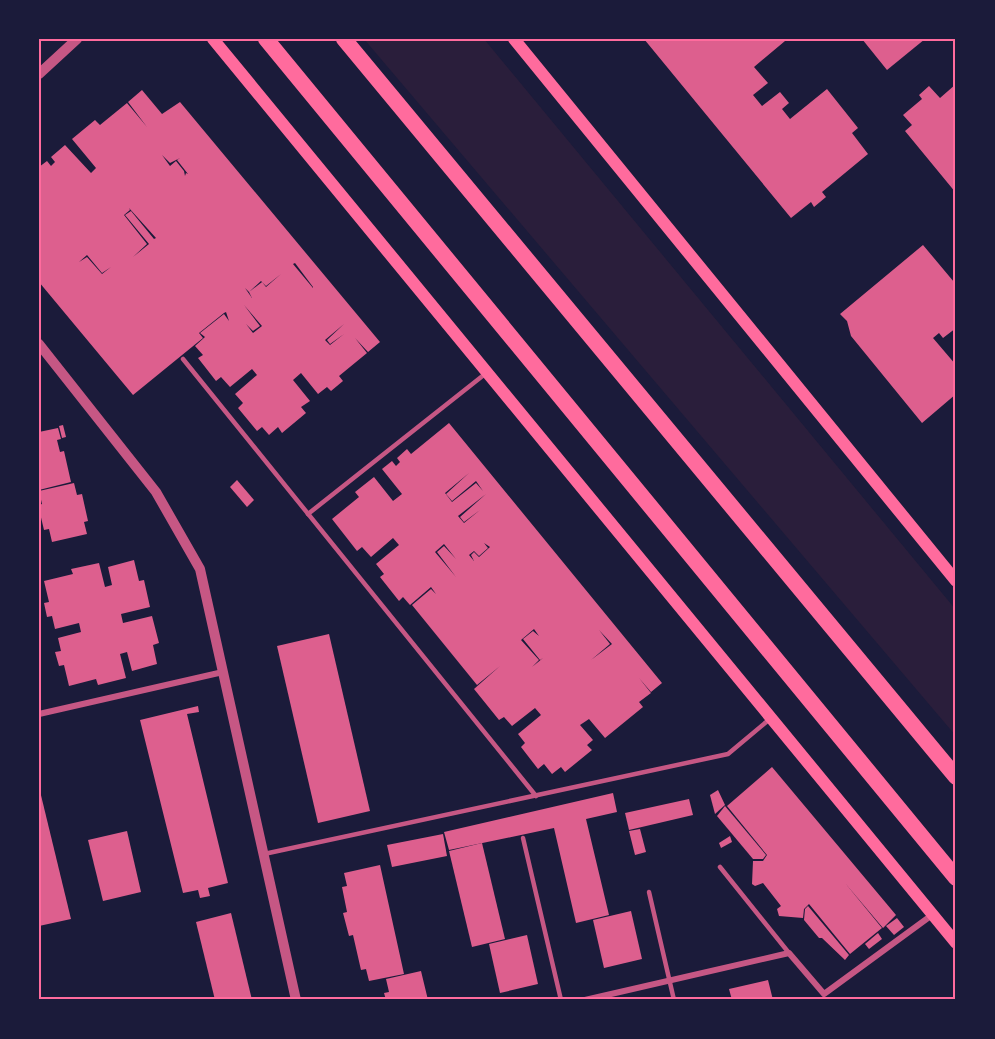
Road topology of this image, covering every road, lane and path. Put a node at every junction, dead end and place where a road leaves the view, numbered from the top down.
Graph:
1 (77, 39) edge
2 (213, 39) edge
3 (266, 39) edge
4 (344, 39) edge
5 (514, 39) edge
6 (39, 74) edge
7 (39, 344) edge
8 (183, 359) dead end
9 (488, 372) junction
10 (308, 514) junction
11 (956, 581) edge
12 (223, 672) junction
13 (39, 714) edge
14 (772, 718) junction
15 (956, 777) edge
16 (536, 796) junction
17 (523, 838) dead end
18 (264, 854) junction
19 (720, 867) dead end
20 (956, 878) edge
21 (649, 892) dead end
22 (932, 915) junction
23 (956, 943) edge
24 (789, 953) junction
25 (669, 980) junction
26 (296, 1000) edge
27 (561, 1000) edge
28 (585, 1000) edge
29 (674, 1000) edge

1 - 6 street
2 - 9 main road
3 - 20 highway
4 - 15 highway
5 - 11 main road
7 - 12 street
8 - 10 lane
9 - 10 lane
9 - 14 main road
10 - 16 lane
12 - 13 street
12 - 18 street
14 - 16 lane
14 - 22 main road
16 - 18 lane
17 - 27 lane
18 - 26 street
19 - 24 lane
21 - 25 lane
22 - 23 main road
22 - 24 street
24 - 25 street
25 - 28 street
25 - 29 lane

